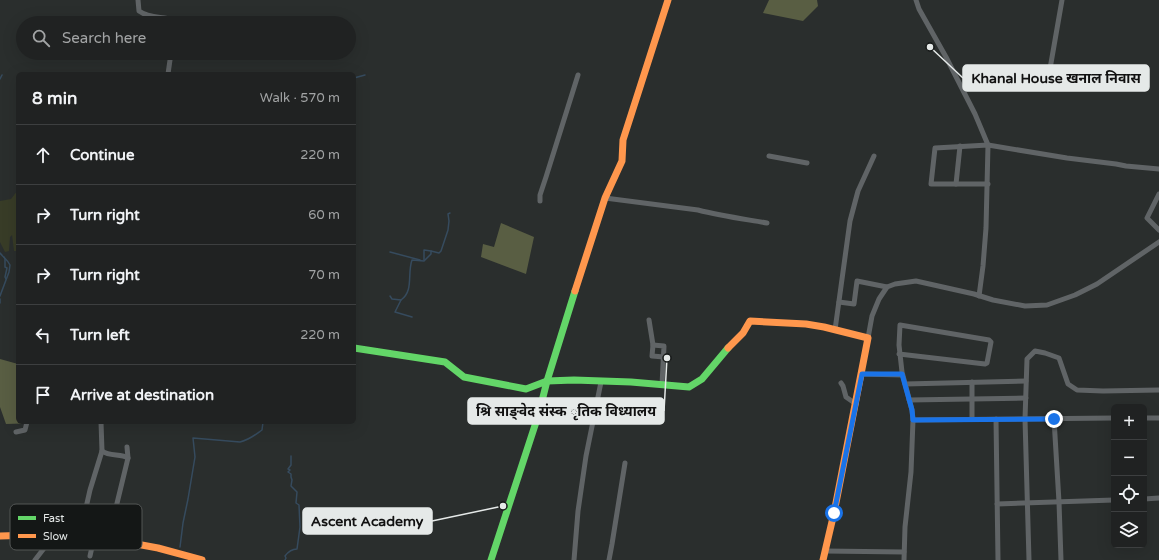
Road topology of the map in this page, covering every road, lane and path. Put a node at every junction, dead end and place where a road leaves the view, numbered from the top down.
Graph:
1 (138, 0) edge
2 (668, 0) edge
3 (916, 0) edge
4 (1062, 0) edge
5 (145, 16) edge
6 (170, 60) edge
7 (168, 72) edge
8 (578, 75) dead end
9 (1047, 86) dead end
10 (988, 145) junction
11 (960, 146) junction
12 (769, 156) dead end
13 (874, 156) dead end
14 (807, 163) dead end
15 (1159, 169) edge
16 (956, 184) junction
17 (988, 184) junction
18 (1159, 194) edge
19 (605, 198) junction
20 (540, 201) dead end
21 (767, 223) dead end
22 (1159, 230) edge
23 (1159, 242) edge
24 (887, 287) junction
25 (979, 296) junction
26 (838, 302) junction
27 (649, 320) dead end
28 (835, 330) junction
29 (868, 338) junction
30 (653, 345) junction
31 (356, 348) edge
32 (899, 354) junction
33 (664, 357) junction
34 (862, 374) junction
35 (902, 374) junction
36 (1026, 381) junction
37 (547, 382) junction
38 (601, 382) junction
39 (972, 382) junction
40 (841, 383) dead end
41 (905, 384) junction
42 (662, 385) junction
43 (1159, 390) edge
44 (1026, 398) junction
45 (972, 399) junction
46 (909, 400) junction
47 (856, 404) junction
48 (1111, 418) edge
49 (1147, 418) edge
50 (1159, 418) edge
51 (972, 419) junction
52 (996, 419) junction
53 (1026, 419) junction
54 (1054, 419) junction
55 (913, 420) junction
56 (26, 424) edge
57 (102, 424) edge
58 (16, 432) dead end
59 (127, 447) dead end
60 (102, 451) junction
61 (128, 458) junction
62 (625, 463) dead end
63 (1159, 498) edge
64 (1147, 499) edge
65 (1111, 500) edge
66 (1059, 502) junction
67 (1028, 503) junction
68 (87, 504) edge
69 (117, 504) edge
70 (997, 504) junction
71 (0, 536) edge
72 (10, 536) edge
73 (142, 545) edge
74 (42, 550) edge
75 (91, 550) edge
76 (825, 551) junction
77 (904, 552) junction
78 (90, 556) dead end
79 (34, 560) edge
80 (202, 560) edge
81 (491, 560) edge
82 (574, 560) edge
83 (609, 560) edge
84 (823, 560) edge
85 (904, 560) edge
86 (998, 560) edge
87 (1029, 560) edge
88 (1061, 560) edge

1 - 5 street
2 - 19 main road
3 - 10 street
4 - 9 street
6 - 7 street
8 - 20 street
10 - 11 street
10 - 15 street
10 - 17 street
11 - 16 street
11 - 16 street
12 - 14 street
13 - 26 street
16 - 17 street
17 - 25 street
18 - 22 street
19 - 21 street
19 - 37 main road
23 - 25 street
24 - 25 street
24 - 26 street
24 - 29 street
26 - 28 street
27 - 30 street
28 - 29 main road
28 - 42 main road
29 - 34 main road
30 - 33 street
30 - 33 street
31 - 37 main road
32 - 32 street
32 - 35 street
33 - 42 street
34 - 35 street
34 - 47 main road
35 - 41 street
36 - 39 street
36 - 43 street
36 - 44 street
37 - 38 main road
37 - 81 main road
38 - 42 main road
38 - 82 street
39 - 41 street
39 - 45 street
40 - 47 street
41 - 46 street
44 - 45 street
44 - 53 street
45 - 46 street
45 - 51 street
46 - 55 street
47 - 76 main road
48 - 54 street
49 - 50 street
51 - 52 street
51 - 55 street
52 - 53 street
52 - 70 street
53 - 54 street
53 - 67 street
54 - 66 street
55 - 77 street
56 - 58 street
57 - 60 street
59 - 61 street
60 - 61 street
60 - 68 street
61 - 69 street
62 - 83 street
63 - 64 street
65 - 66 street
66 - 67 street
66 - 88 street
67 - 70 street
67 - 87 street
70 - 86 street
71 - 72 main road
73 - 80 main road
74 - 79 street
75 - 78 street
76 - 77 street
76 - 84 main road
77 - 85 street

